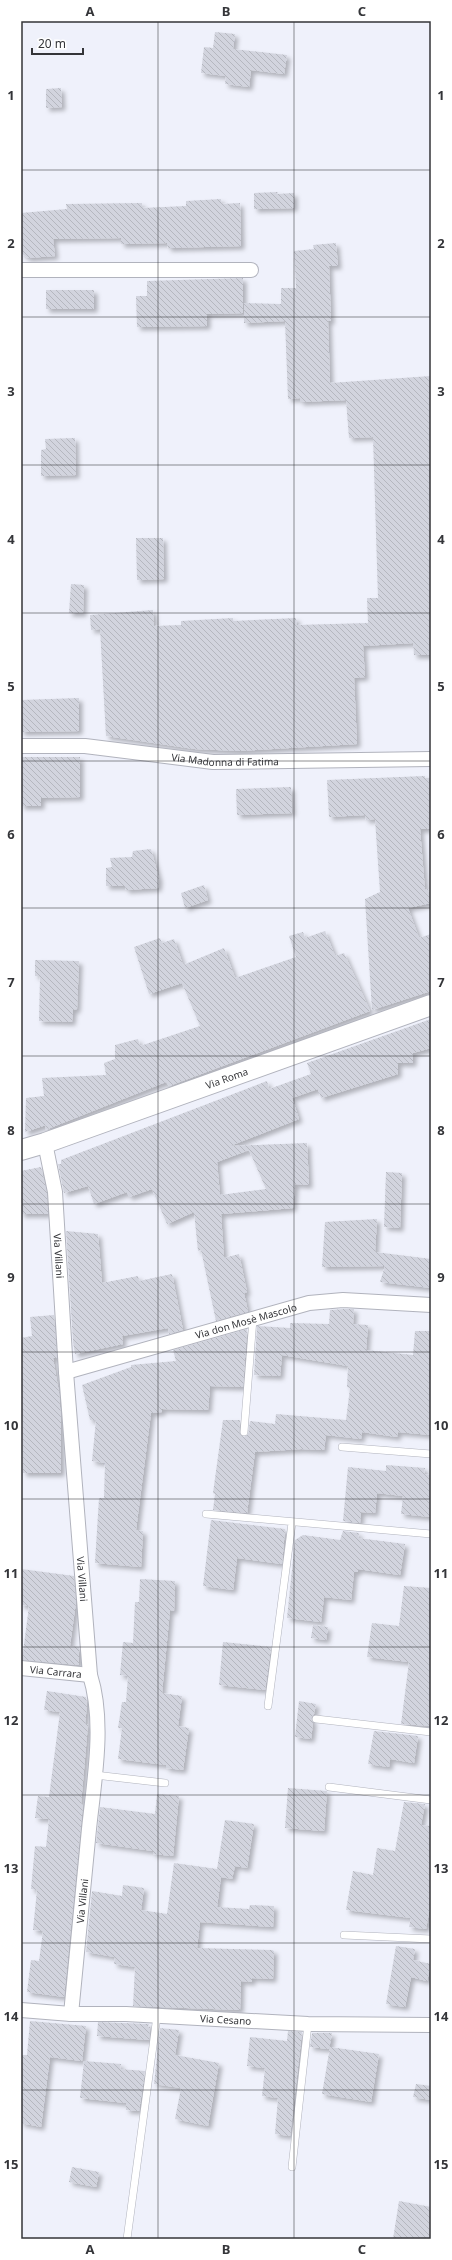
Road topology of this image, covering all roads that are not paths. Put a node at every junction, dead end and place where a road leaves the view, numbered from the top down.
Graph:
1 (21, 270) edge
2 (251, 270) dead end
3 (21, 746) edge
4 (431, 758) edge
5 (431, 1004) edge
6 (45, 1144) junction
7 (21, 1150) edge
8 (431, 1305) edge
9 (253, 1319) junction
10 (66, 1372) junction
11 (244, 1432) dead end
12 (342, 1447) dead end
13 (431, 1454) edge
14 (206, 1514) dead end
15 (292, 1523) junction
16 (431, 1534) edge
17 (21, 1668) edge
18 (90, 1675) junction
19 (268, 1706) dead end
20 (316, 1718) dead end
21 (431, 1732) edge
22 (94, 1775) junction
23 (165, 1783) dead end
24 (329, 1787) dead end
25 (431, 1800) edge
26 (344, 1935) dead end
27 (431, 1939) edge
28 (21, 2010) edge
29 (71, 2014) junction
30 (157, 2016) junction
31 (308, 2024) junction
32 (431, 2025) edge
33 (292, 2167) dead end
34 (127, 2239) edge

1 - 2 street
3 - 4 street, Via Madonna di Fatima
5 - 6 main road, Via Roma
6 - 7 main road, Via Roma
6 - 10 street, Via Villani
8 - 9 street, Via don Mosè Mascolo
9 - 10 street, Via don Mosè Mascolo
9 - 11 lane
10 - 18 street, Via Villani
12 - 13 lane
14 - 15 lane
15 - 16 lane
15 - 19 lane
17 - 18 street, Via Carrara
18 - 22 street, Via Villani
20 - 21 lane
22 - 23 lane
22 - 29 street, Via Villani
24 - 25 lane
26 - 27 lane
28 - 29 street, Via Cesano
29 - 30 street, Via Cesano
30 - 31 street, Via Cesano
30 - 34 lane
31 - 32 street, Via Cesano
31 - 33 lane

